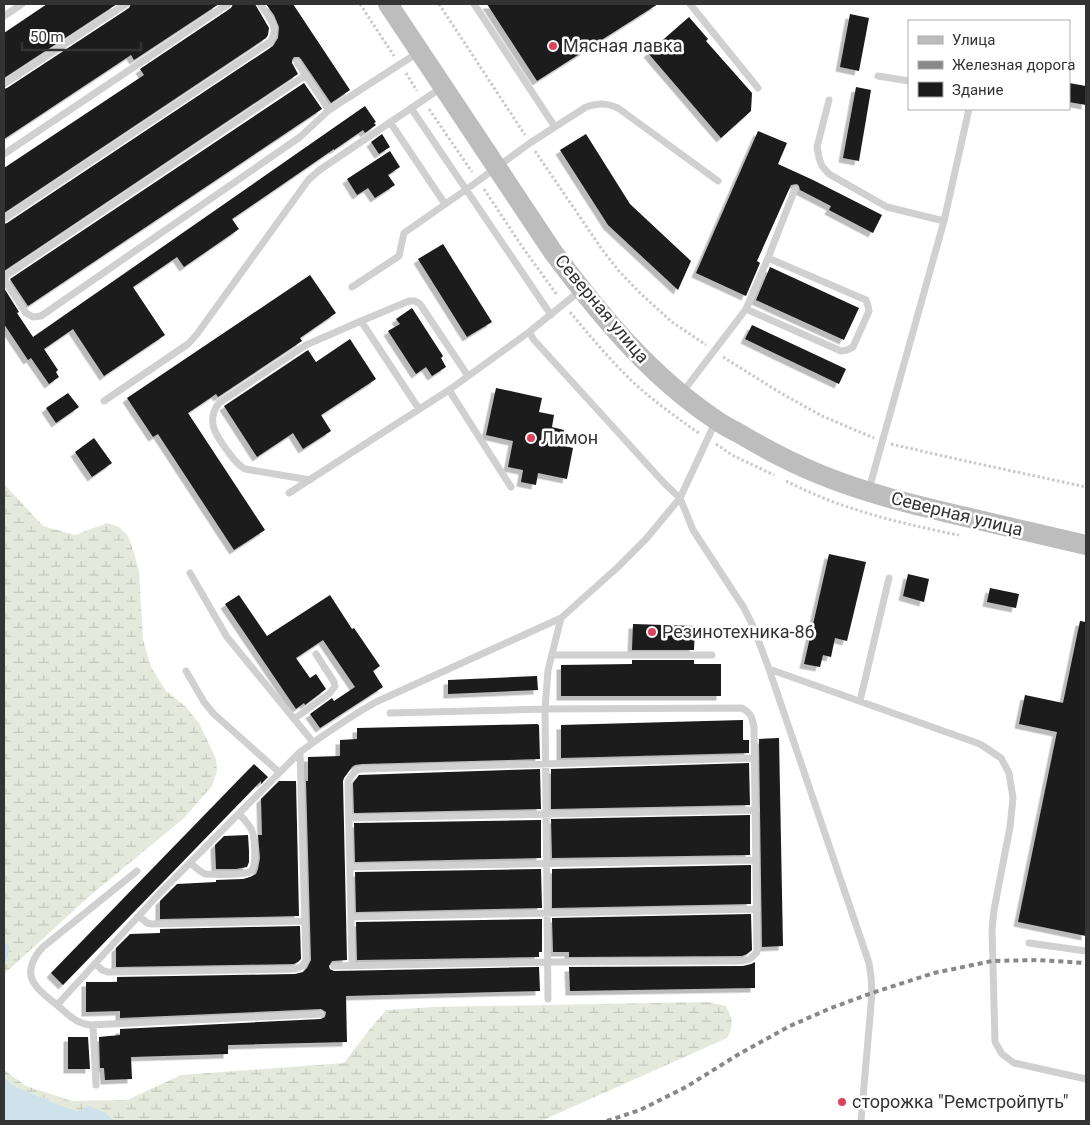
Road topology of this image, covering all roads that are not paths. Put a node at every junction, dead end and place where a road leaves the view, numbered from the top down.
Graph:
1 (22, 4) edge
2 (126, 4) edge
3 (228, 4) edge
4 (260, 4) edge
5 (388, 4) edge
6 (474, 4) edge
7 (690, 4) edge
8 (4, 16) edge
9 (420, 52) junction
10 (297, 62) dead end
11 (306, 75) junction
12 (878, 76) dead end
13 (908, 82) edge
14 (4, 84) edge
15 (443, 86) junction
16 (758, 88) dead end
17 (829, 100) dead end
18 (412, 108) junction
19 (329, 110) junction
20 (970, 110) edge
21 (390, 122) junction
22 (555, 127) junction
23 (4, 154) edge
24 (496, 167) junction
25 (718, 181) dead end
26 (467, 189) junction
27 (795, 190) dead end
28 (445, 204) junction
29 (4, 219) edge
30 (944, 221) junction
31 (768, 258) junction
32 (4, 278) edge
33 (352, 287) dead end
34 (581, 290) junction
35 (746, 309) junction
36 (551, 315) junction
37 (361, 321) junction
38 (529, 332) junction
39 (468, 376) junction
40 (448, 390) junction
41 (681, 394) junction
42 (104, 401) dead end
43 (419, 409) junction
44 (716, 420) junction
45 (310, 480) junction
46 (511, 487) dead end
47 (868, 492) junction
48 (289, 493) dead end
49 (680, 498) junction
50 (1086, 544) edge
51 (190, 573) dead end
52 (889, 578) dead end
53 (561, 618) junction
54 (316, 654) dead end
55 (552, 655) junction
56 (712, 655) dead end
57 (769, 669) junction
58 (186, 671) dead end
59 (860, 701) junction
60 (545, 709) junction
61 (390, 713) dead end
62 (294, 719) junction
63 (313, 742) junction
64 (300, 752) junction
65 (755, 758) junction
66 (546, 764) junction
67 (279, 772) junction
68 (756, 810) junction
69 (239, 814) junction
70 (546, 814) junction
71 (349, 818) junction
72 (756, 860) junction
73 (190, 862) junction
74 (546, 864) junction
75 (350, 867) junction
76 (137, 872) dead end
77 (757, 909) junction
78 (547, 913) junction
79 (139, 916) junction
80 (351, 917) junction
81 (305, 921) junction
82 (1029, 943) dead end
83 (1086, 951) edge
84 (547, 962) junction
85 (95, 963) junction
86 (334, 966) dead end
87 (352, 966) junction
88 (548, 999) dead end
89 (58, 1005) junction
90 (321, 1014) dead end
91 (93, 1024) junction
92 (1086, 1079) edge
93 (96, 1085) dead end
94 (861, 1121) edge

1 - 8 lane
2 - 14 lane
3 - 23 lane
4 - 29 lane
5 - 9 main road, Северная улица
6 - 22 lane
7 - 16 lane
9 - 15 main road, Северная улица
9 - 19 lane
10 - 11 lane
11 - 19 lane
11 - 32 lane
12 - 13 lane
15 - 18 lane
15 - 24 main road, Северная улица
17 - 30 lane
18 - 21 lane
18 - 26 lane
19 - 32 lane
20 - 30 lane
21 - 28 lane
21 - 42 lane
22 - 24 lane
22 - 25 lane
24 - 26 lane
24 - 34 main road, Северная улица
26 - 28 lane
26 - 36 lane
27 - 31 lane
28 - 33 lane
30 - 47 lane
31 - 35 lane
31 - 35 lane
34 - 36 lane
34 - 41 main road, Северная улица
35 - 41 lane
36 - 38 lane
37 - 39 lane
37 - 43 lane
37 - 45 lane
38 - 39 lane
38 - 49 lane
39 - 40 lane
40 - 43 lane
40 - 46 lane
41 - 44 main road, Северная улица
43 - 45 lane
44 - 47 main road, Северная улица
44 - 49 lane
45 - 48 lane
47 - 50 main road, Северная улица
49 - 53 lane
49 - 57 lane
51 - 62 lane
52 - 59 lane
53 - 55 lane
53 - 63 lane
54 - 62 lane
55 - 56 lane
55 - 60 lane
57 - 59 lane
57 - 94 lane
58 - 67 lane
59 - 92 lane
60 - 61 lane
60 - 65 lane
60 - 66 lane
62 - 63 lane
63 - 64 lane
64 - 67 lane
64 - 81 lane
65 - 66 lane
65 - 68 lane
66 - 70 lane
66 - 71 lane
67 - 69 lane
68 - 70 lane
68 - 72 lane
69 - 73 lane
69 - 73 lane
70 - 71 lane
70 - 74 lane
71 - 75 lane
72 - 74 lane
72 - 77 lane
73 - 79 lane
74 - 75 lane
74 - 78 lane
75 - 80 lane
76 - 89 lane
77 - 78 lane
77 - 84 lane
78 - 80 lane
78 - 84 lane
79 - 81 lane
79 - 85 lane
80 - 87 lane
81 - 85 lane
82 - 83 lane
84 - 87 lane
84 - 88 lane
85 - 89 lane
86 - 87 lane
89 - 91 lane
90 - 91 lane
91 - 93 lane

